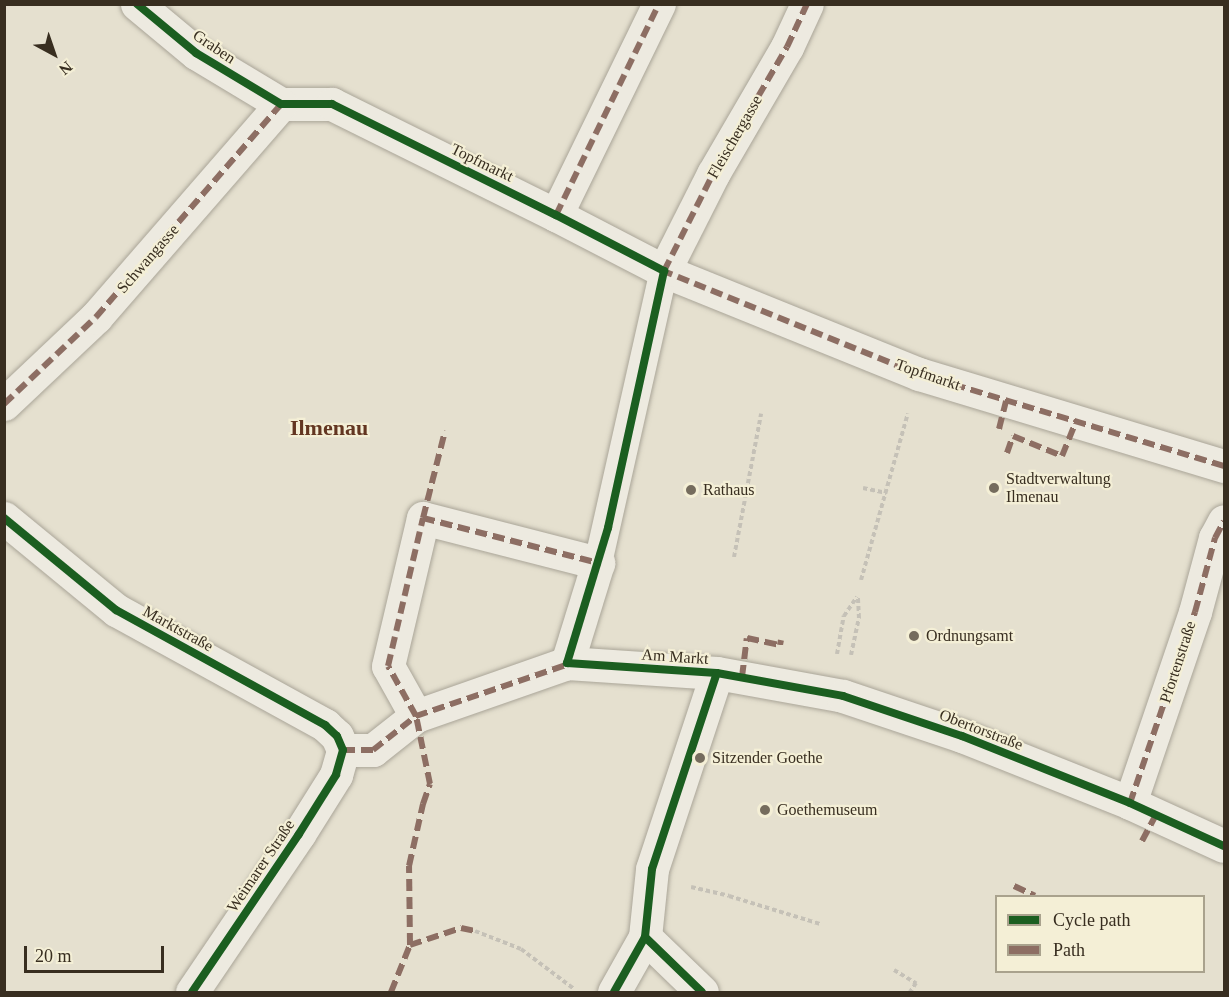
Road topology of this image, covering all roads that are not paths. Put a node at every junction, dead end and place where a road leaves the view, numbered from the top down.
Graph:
1 (137, 4) edge
2 (659, 4) edge
3 (807, 4) edge
4 (281, 104) junction
5 (556, 215) junction
6 (664, 272) junction
7 (4, 404) edge
8 (1224, 466) edge
9 (4, 518) edge
10 (1224, 521) edge
11 (598, 563) junction
12 (567, 663) junction
13 (717, 673) junction
14 (416, 716) junction
15 (344, 750) junction
16 (1130, 803) junction
17 (1224, 846) edge
18 (645, 937) junction
19 (192, 993) edge
20 (614, 993) edge
21 (702, 993) edge

1 - 4 street, Graben
2 - 5 street
3 - 6 street, Fleischergasse
4 - 5 street, Topfmarkt
4 - 7 street, Schwangasse
5 - 6 street, Topfmarkt
6 - 8 street, Topfmarkt
6 - 11 lane
9 - 15 street, Marktstraße
10 - 16 street, Pfortenstraße
11 - 12 street
11 - 14 street
12 - 13 street, Am Markt
12 - 14 street, Am Markt
13 - 16 street, Obertorstraße
13 - 18 street, Am Markt
14 - 15 street, Am Markt
15 - 19 street, Weimarer Straße
16 - 17 street, Obertorstraße
18 - 20 street
18 - 21 street

